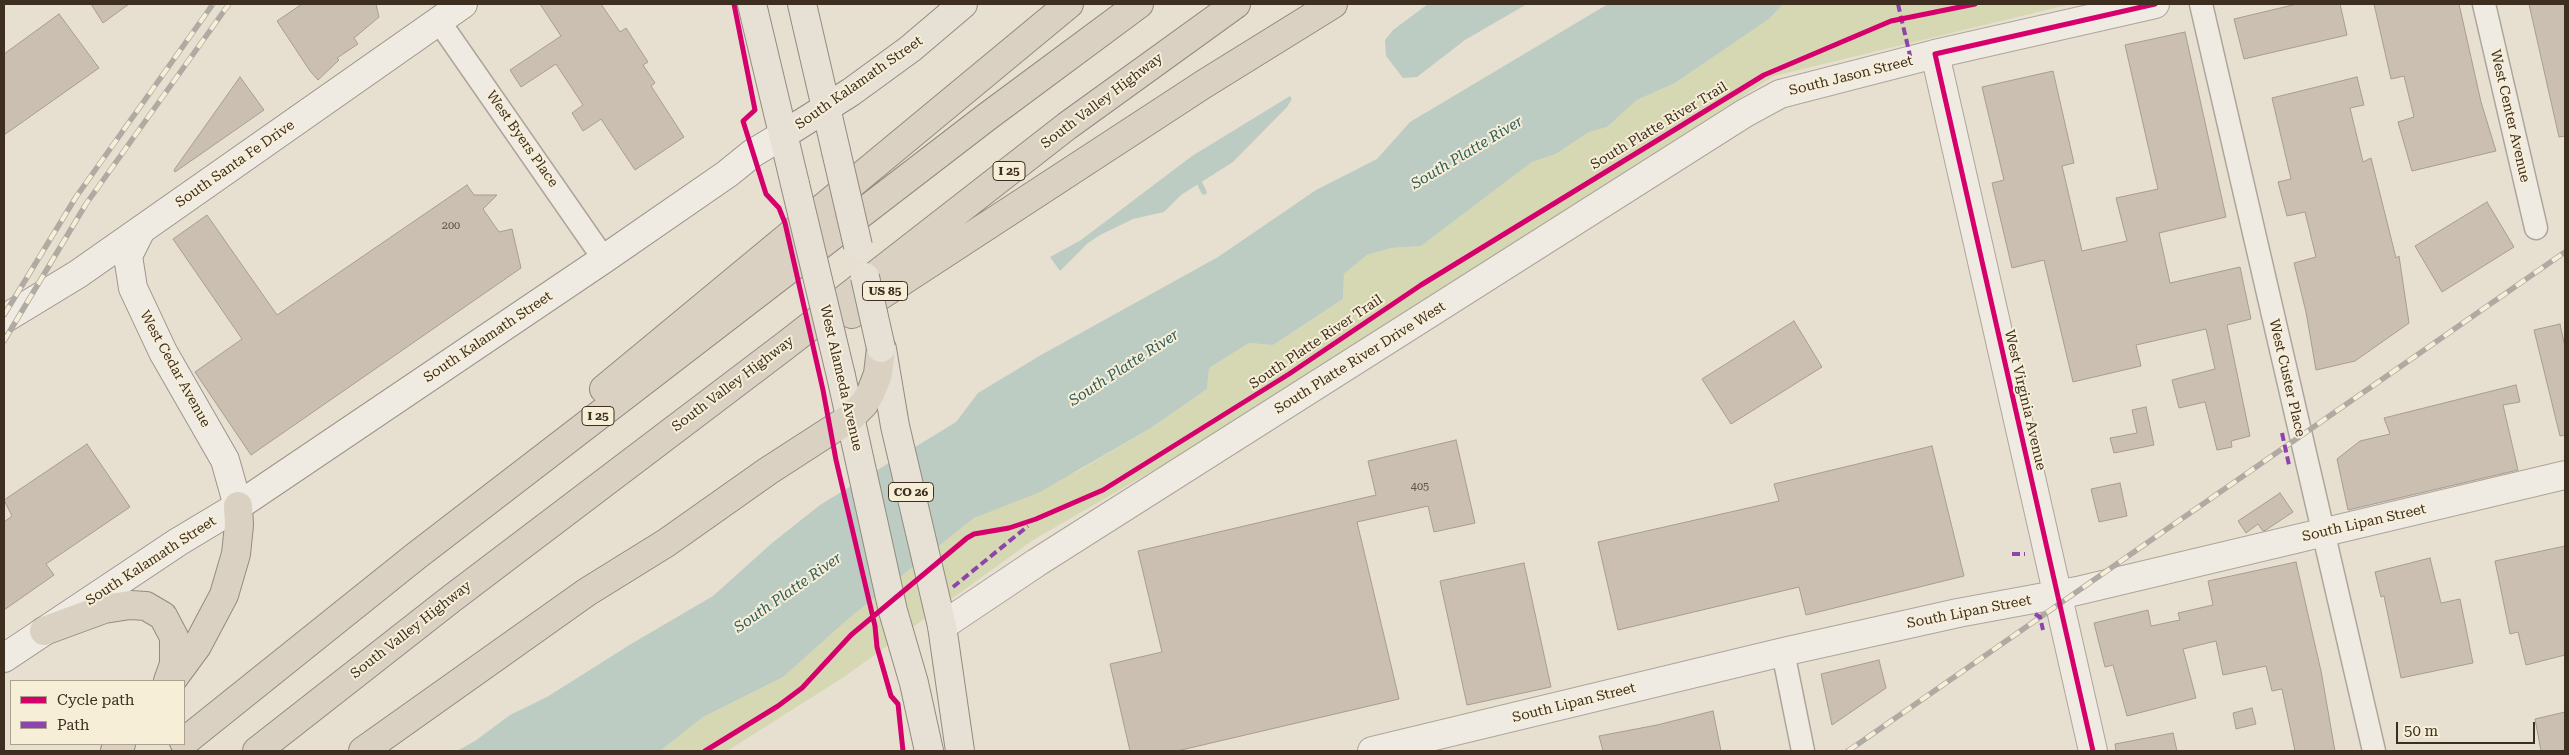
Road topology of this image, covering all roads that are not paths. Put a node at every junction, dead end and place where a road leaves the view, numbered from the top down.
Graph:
1 (462, 4) edge
2 (752, 4) edge
3 (802, 4) edge
4 (963, 4) edge
5 (1069, 4) edge
6 (1139, 4) edge
7 (1236, 4) edge
8 (1333, 4) edge
9 (2155, 4) edge
10 (2201, 4) edge
11 (2484, 4) edge
12 (438, 20) junction
13 (1935, 54) junction
14 (1780, 94) joint
15 (826, 109) junction
16 (783, 135) junction
17 (2536, 228) dead end
18 (141, 230) junction
19 (604, 259) junction
20 (4, 319) edge
21 (881, 348) junction
22 (850, 418) junction
23 (2565, 475) edge
24 (238, 506) junction
25 (2322, 533) junction
26 (416, 556) junction
27 (2057, 595) junction
28 (451, 598) junction
29 (942, 626) junction
30 (44, 631) junction
31 (1783, 652) junction
32 (4, 658) edge
33 (170, 680) edge
34 (171, 680) edge
35 (185, 741) edge
36 (257, 751) edge
37 (364, 751) edge
38 (929, 751) edge
39 (960, 751) edge
40 (1372, 751) edge
41 (1802, 751) edge
42 (2092, 751) edge
43 (2374, 751) edge

1 - 12 street, South Santa Fe Drive
2 - 16 main road, West Alameda Avenue / CO 26
3 - 15 main road, CO 26
4 - 15 main road, South Kalamath Street
5 - 26 highway
6 - 26 highway, I 25
7 - 28 highway, South Valley Highway / I 25
8 - 28 highway, US 85
9 - 13 street, South Jason Street
10 - 25 street, West Custer Place
11 - 17 street, West Center Avenue
12 - 18 street, South Santa Fe Drive
12 - 19 street, West Byers Place
13 - 14 street, South Jason Street
13 - 27 street, West Virginia Avenue
14 - 29 street, South Platte River Drive West
15 - 16 main road, South Kalamath Street
15 - 21 main road, CO 26, bridge
16 - 19 street, South Kalamath Street
16 - 22 main road, West Alameda Avenue / CO 26, bridge
18 - 20 street, South Santa Fe Drive
18 - 24 street, West Cedar Avenue
19 - 24 street, South Kalamath Street
21 - 22 highway
21 - 29 main road, CO 26
22 - 37 highway
22 - 38 main road, West Alameda Avenue / CO 26
23 - 25 street, South Lipan Street
24 - 30 street, South Kalamath Street
24 - 34 highway
25 - 27 street, South Lipan Street
25 - 43 street, West Custer Place
26 - 35 highway, I 25
27 - 31 street, South Lipan Street
27 - 42 street, West Virginia Avenue
28 - 36 highway, South Valley Highway / I 25
29 - 39 main road, CO 26
30 - 32 street, South Kalamath Street
30 - 33 highway
31 - 40 street, South Lipan Street
31 - 41 street

